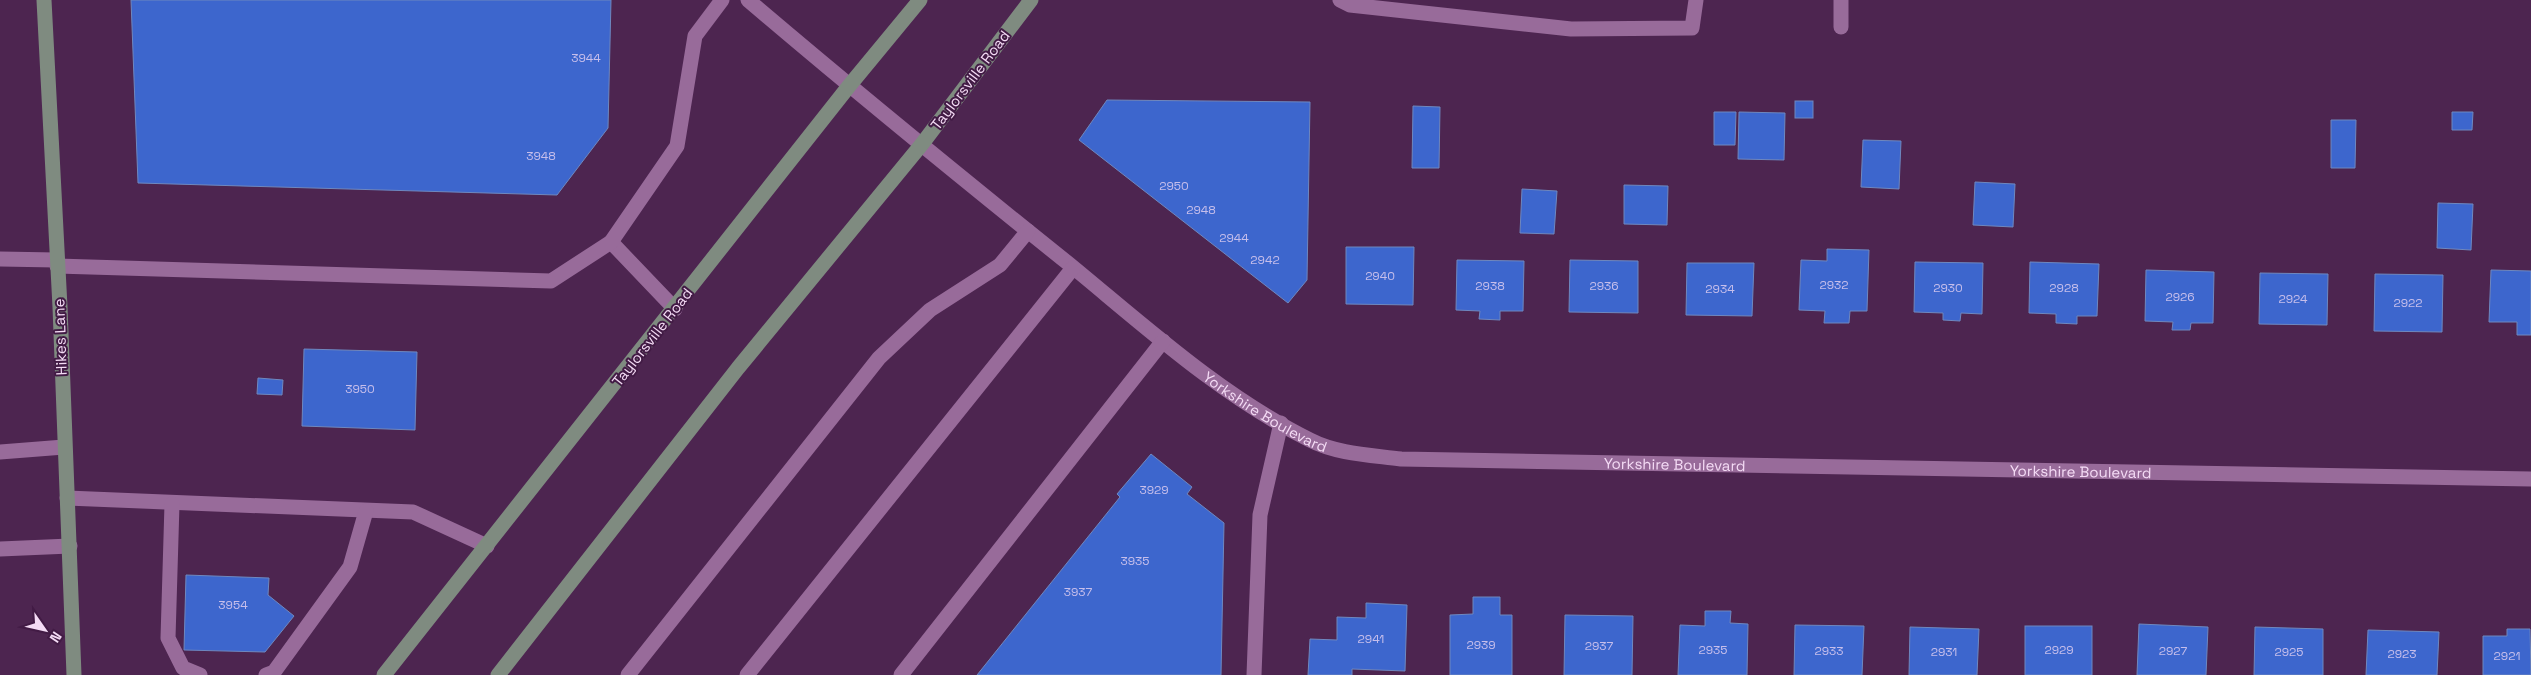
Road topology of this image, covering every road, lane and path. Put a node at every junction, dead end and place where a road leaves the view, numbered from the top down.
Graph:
1 (44, 0) edge
2 (722, 0) edge
3 (748, 0) edge
4 (920, 0) edge
5 (1030, 0) edge
6 (1340, 0) edge
7 (1696, 0) edge
8 (1841, 0) edge
9 (1398, 5) edge
10 (1841, 27) dead end
11 (849, 86) junction
12 (922, 144) junction
13 (1028, 231) junction
14 (612, 242) junction
15 (0, 259) edge
16 (57, 263) junction
17 (1073, 268) junction
18 (675, 309) junction
19 (1163, 341) junction
20 (1281, 423) junction
21 (64, 447) junction
22 (0, 452) edge
23 (2531, 479) edge
24 (67, 498) junction
25 (172, 504) junction
26 (366, 511) junction
27 (70, 546) junction
28 (487, 546) junction
29 (0, 549) edge
30 (74, 675) edge
31 (200, 675) edge
32 (266, 675) edge
33 (384, 675) edge
34 (498, 675) edge
35 (628, 675) edge
36 (747, 675) edge
37 (901, 675) edge
38 (1254, 675) edge

1 - 16 main road, Hikes Lane
2 - 14 street
3 - 11 street, Yorkshire Boulevard
4 - 11 main road, Taylorsville Road
5 - 12 main road, Taylorsville Road
6 - 9 street
7 - 9 street
8 - 10 street
11 - 12 street, Yorkshire Boulevard
11 - 18 main road, Taylorsville Road
12 - 13 street, Yorkshire Boulevard
12 - 34 main road, Taylorsville Road
13 - 17 street, Yorkshire Boulevard
13 - 35 street
14 - 16 street
14 - 18 street
15 - 16 street
16 - 21 main road, Hikes Lane
17 - 19 street, Yorkshire Boulevard
17 - 36 street
18 - 28 main road, Taylorsville Road
19 - 20 street, Yorkshire Boulevard
19 - 37 street
20 - 23 street, Yorkshire Boulevard
20 - 38 street
21 - 22 street
21 - 24 main road, Hikes Lane
24 - 25 street
24 - 27 main road, Hikes Lane
25 - 26 street
25 - 31 street
26 - 28 street
26 - 32 street
27 - 29 street
27 - 30 main road, Hikes Lane
28 - 33 main road, Taylorsville Road

